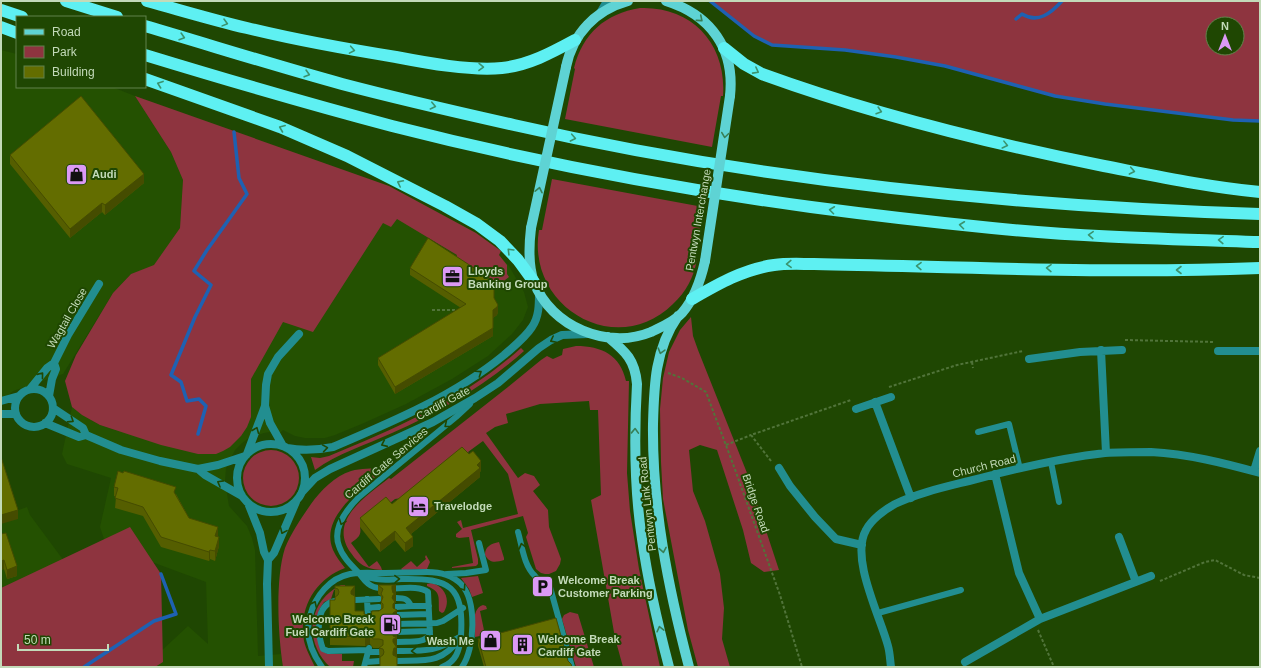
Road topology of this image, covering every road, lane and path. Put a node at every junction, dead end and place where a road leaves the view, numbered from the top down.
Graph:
1 (66, 1) edge
2 (147, 1) edge
3 (607, 1) edge
4 (628, 1) edge
5 (666, 1) edge
6 (1, 10) edge
7 (600, 13) junction
8 (19, 16) edge
9 (114, 16) edge
10 (146, 26) edge
11 (1, 27) edge
12 (16, 33) edge
13 (575, 40) junction
14 (724, 48) junction
15 (146, 56) edge
16 (146, 78) edge
17 (1260, 192) edge
18 (1260, 214) edge
19 (1260, 242) edge
20 (1260, 268) edge
21 (99, 284) dead end
22 (536, 287) junction
23 (692, 299) junction
24 (432, 310) dead end
25 (459, 310) edge
26 (678, 316) junction
27 (299, 334) dead end
28 (591, 334) junction
29 (608, 337) junction
30 (1120, 340) dead end
31 (1220, 342) dead end
32 (1101, 350) junction
33 (1122, 350) dead end
34 (1024, 351) dead end
35 (1218, 351) dead end
36 (1260, 351) edge
37 (1029, 359) dead end
38 (972, 362) junction
39 (54, 363) junction
40 (973, 368) dead end
41 (663, 371) dead end
42 (896, 384) junction
43 (888, 387) dead end
44 (898, 388) dead end
45 (30, 389) junction
46 (19, 396) junction
47 (49, 396) junction
48 (891, 397) dead end
49 (475, 398) junction
50 (851, 400) dead end
51 (1, 401) edge
52 (875, 402) junction
53 (265, 406) junction
54 (53, 408) junction
55 (856, 409) dead end
56 (1, 414) edge
57 (16, 414) junction
58 (45, 423) junction
59 (978, 432) dead end
60 (86, 435) junction
61 (751, 435) junction
62 (726, 445) junction
63 (285, 447) junction
64 (1260, 450) edge
65 (1106, 453) junction
66 (246, 455) junction
67 (1050, 462) junction
68 (779, 468) joint
69 (1020, 468) junction
70 (198, 469) junction
71 (1257, 472) edge
72 (995, 474) junction
73 (302, 492) junction
74 (242, 496) junction
75 (911, 498) junction
76 (296, 501) junction
77 (1059, 502) dead end
78 (248, 503) junction
79 (518, 532) dead end
80 (1119, 537) dead end
81 (479, 543) dead end
82 (862, 545) junction
83 (268, 560) junction
84 (359, 573) junction
85 (446, 575) junction
86 (1260, 578) edge
87 (1154, 579) joint
88 (1136, 582) junction
89 (961, 590) dead end
90 (396, 598) edge
91 (367, 599) junction
92 (379, 599) edge
93 (355, 600) edge
94 (335, 601) edge
95 (470, 605) junction
96 (411, 606) junction
97 (429, 606) junction
98 (379, 607) dead end
99 (396, 607) edge
100 (368, 608) junction
101 (461, 610) junction
102 (878, 613) junction
103 (429, 614) junction
104 (397, 615) edge
105 (370, 617) edge
106 (1040, 620) junction
107 (430, 623) junction
108 (397, 624) dead end
109 (1045, 628) dead end
110 (1038, 630) junction
111 (430, 631) junction
112 (397, 632) edge
113 (462, 636) junction
114 (397, 642) edge
115 (369, 650) junction
116 (397, 651) edge
117 (379, 652) edge
118 (380, 661) edge
119 (397, 661) edge
120 (965, 662) dead end
121 (365, 665) edge
122 (270, 667) edge
123 (322, 667) edge
124 (442, 667) edge
125 (462, 667) edge
126 (572, 667) edge
127 (669, 667) edge
128 (689, 667) edge
129 (802, 667) edge
130 (891, 667) edge
131 (1054, 667) edge

1 - 9 highway
2 -> 13 highway
3 - 7 street
4 - 7 main road, Pentwyn Interchange
5 -> 14 main road, Pentwyn Interchange
6 - 8 highway
7 - 13 main road, Pentwyn Interchange
10 -> 18 highway
11 - 12 highway
22 -> 13 main road, Pentwyn Interchange, bridge
14 -> 17 highway
14 -> 23 main road, Pentwyn Interchange, bridge
19 -> 15 highway
22 -> 16 highway
20 -> 23 highway
21 - 39 street, Wagtail Close
22 - 28 main road, Pentwyn Interchange
63 -> 22 street, Cardiff Gate
23 - 26 main road, Pentwyn Interchange
24 - 25 path
26 - 29 main road, Pentwyn Interchange
26 -> 128 main road, Pentwyn Link Road
27 - 53 street
28 - 29 main road, Pentwyn Interchange
28 -> 49 street, Cardiff Gate
127 -> 29 main road, Pentwyn Link Road
30 - 31 path
32 - 33 street
32 - 37 street
32 - 65 street
34 - 38 path
35 - 36 street
38 - 40 path
38 - 42 path
45 -> 39 street, Wagtail Close
39 - 47 street, Wagtail Close
41 - 62 path, Bridge Road
42 - 43 path
42 - 44 path
45 - 46 street
45 - 47 street
46 - 51 street
46 - 57 street
47 - 54 street
48 - 52 street
49 -> 73 street, Cardiff Gate
49 -> 84 lane, Cardiff Gate Services
50 - 61 path
52 - 55 street
52 - 75 street
53 - 63 street
66 -> 53 street
54 - 58 street
54 -> 60 street
56 - 57 street
57 - 58 street
58 - 60 street
59 - 69 lane
60 - 70 street
61 - 62 path
61 - 68 path
62 - 129 path, Bridge Road
63 - 66 street, Cardiff Gate
63 - 73 street, Cardiff Gate
64 - 71 street
65 - 67 street, Church Road
65 - 71 street, Church Road
66 - 70 street
66 - 74 street, Cardiff Gate
67 - 69 street, Church Road
67 - 77 lane
68 - 82 street
69 - 72 street, Church Road
74 -> 70 street
72 - 75 street, Church Road
72 - 106 street
73 - 76 street, Cardiff Gate
74 - 78 street, Cardiff Gate
75 - 82 street, Church Road
76 - 78 street, Cardiff Gate
76 -> 83 street, Cardiff Gate
78 - 83 street, Cardiff Gate
126 -> 79 lane
80 - 88 street
81 - 85 lane
82 - 102 street, Church Road
83 - 122 street, Cardiff Gate
84 - 85 lane
84 - 97 lane
84 -> 101 lane
123 -> 84 lane
85 -> 95 lane
86 - 87 path
87 - 88 street
88 - 106 street
89 - 102 lane
90 - 96 lane
91 - 92 lane
91 - 93 lane
91 - 100 lane
94 - 115 lane
95 - 101 lane
95 - 125 lane
96 - 97 lane
96 - 99 lane
97 - 103 lane
98 - 100 lane
100 - 105 lane
101 - 107 lane
101 - 113 lane
102 - 130 street, Church Road
103 - 104 lane
103 - 107 lane
106 - 110 path
106 - 120 street
107 - 108 lane
107 - 111 lane
109 - 110 path
110 - 131 path
111 - 112 lane
111 - 114 lane
113 -> 116 lane
113 - 119 lane
113 - 124 lane
115 - 117 lane
115 - 121 lane
118 - 121 lane

